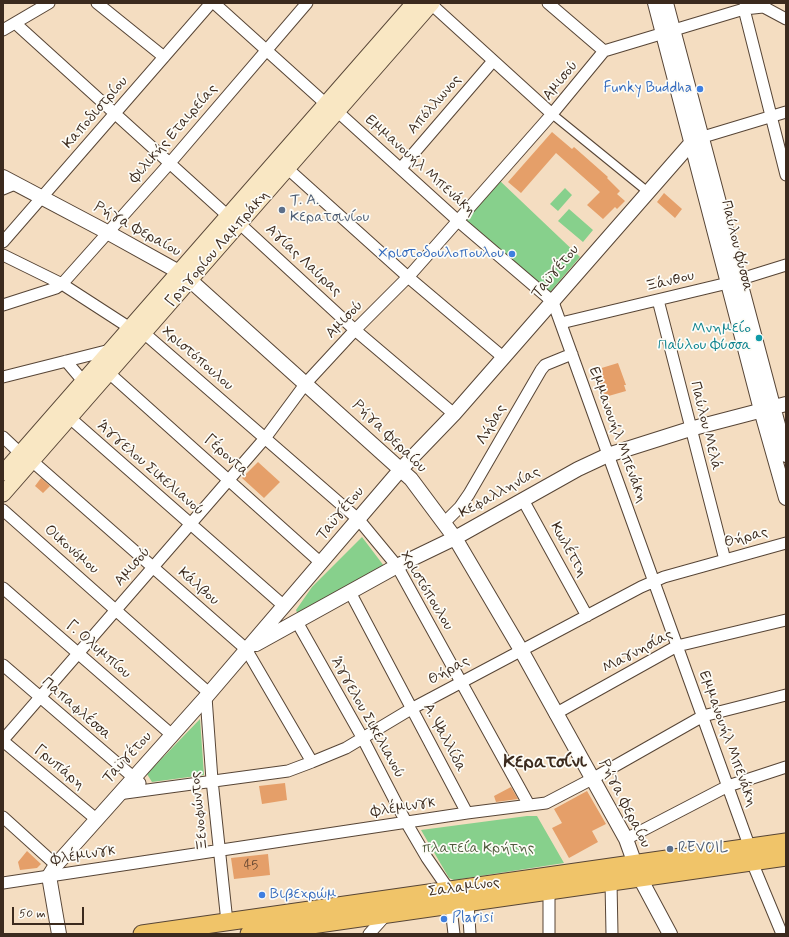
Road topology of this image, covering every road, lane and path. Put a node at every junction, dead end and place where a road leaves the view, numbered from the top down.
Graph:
1 (49, 3) edge
2 (97, 3) edge
3 (213, 3) edge
4 (307, 3) edge
5 (414, 3) edge
6 (548, 3) edge
7 (656, 3) edge
8 (666, 3) edge
9 (431, 4) edge
10 (762, 4) edge
11 (745, 6) edge
12 (786, 19) edge
13 (15, 23) junction
14 (3, 30) edge
15 (668, 31) junction
16 (266, 51) junction
17 (604, 51) junction
18 (164, 57) junction
19 (493, 61) junction
20 (332, 108) junction
21 (786, 112) edge
22 (115, 113) junction
23 (552, 114) junction
24 (770, 116) junction
25 (697, 139) junction
26 (169, 164) junction
27 (400, 168) junction
28 (288, 169) junction
29 (786, 175) edge
30 (7, 183) edge
31 (648, 192) junction
32 (42, 198) junction
33 (234, 220) junction
34 (457, 220) junction
35 (107, 232) junction
36 (3, 242) edge
37 (3, 255) edge
38 (786, 265) edge
39 (185, 277) junction
40 (408, 277) junction
41 (734, 281) junction
42 (62, 284) junction
43 (658, 300) junction
44 (553, 302) junction
45 (3, 305) edge
46 (560, 323) junction
47 (130, 328) junction
48 (355, 330) junction
49 (144, 333) junction
50 (110, 350) junction
51 (572, 354) junction
52 (504, 358) junction
53 (66, 361) junction
54 (109, 373) junction
55 (3, 377) edge
56 (83, 381) junction
57 (306, 383) junction
58 (773, 407) edge
59 (454, 414) junction
60 (70, 418) junction
61 (690, 429) junction
62 (3, 437) edge
63 (266, 438) junction
64 (608, 455) junction
65 (786, 455) edge
66 (26, 457) junction
67 (401, 469) junction
68 (3, 473) edge
69 (229, 479) junction
70 (3, 494) edge
71 (786, 498) edge
72 (523, 500) junction
73 (3, 510) edge
74 (359, 520) junction
75 (445, 522) junction
76 (190, 524) junction
77 (455, 538) junction
78 (786, 543) edge
79 (724, 560) junction
80 (321, 563) junction
81 (397, 566) junction
82 (153, 567) junction
83 (654, 581) junction
84 (3, 588) edge
85 (350, 592) junction
86 (284, 606) junction
87 (116, 610) junction
88 (587, 616) junction
89 (786, 620) edge
90 (296, 622) junction
91 (677, 646) junction
92 (246, 649) junction
93 (521, 650) junction
94 (78, 652) junction
95 (3, 665) edge
96 (462, 682) junction
97 (207, 695) junction
98 (786, 695) edge
99 (39, 697) junction
100 (411, 709) junction
101 (555, 714) junction
102 (703, 716) junction
103 (172, 736) junction
104 (362, 737) junction
105 (3, 740) edge
106 (312, 762) junction
107 (786, 767) edge
108 (133, 777) junction
109 (592, 779) junction
110 (212, 780) junction
111 (728, 786) junction
112 (149, 790) junction
113 (118, 794) junction
114 (529, 805) junction
115 (467, 813) junction
116 (3, 817) edge
117 (96, 819) junction
118 (406, 822) junction
119 (626, 838) junction
120 (786, 842) edge
121 (219, 850) junction
122 (751, 855) junction
123 (786, 857) edge
124 (52, 871) junction
125 (637, 871) junction
126 (611, 882) junction
127 (3, 883) edge
128 (549, 891) junction
129 (450, 898) junction
130 (468, 903) junction
131 (388, 913) junction
132 (227, 922) junction
133 (292, 930) edge
134 (59, 934) edge
135 (142, 934) edge
136 (249, 934) edge
137 (369, 934) edge
138 (454, 934) edge
139 (470, 934) edge
140 (549, 934) edge
141 (612, 934) edge
142 (670, 934) edge
143 (782, 934) edge

1 - 13 street
2 - 18 street
3 - 16 street, Εμμανουήλ Μπενάκη
3 - 18 street, Καποδιστρίου
4 - 16 street, Φιλικής Εταιρείας
5 - 20 main road, Γρηγορίου Λαμπράκη
6 - 17 street
7 - 15 street, Παύλου Φύσσα
8 - 15 street, Παύλου Φύσσα
9 - 19 street
9 - 20 main road, Γρηγορίου Λαμπράκη
10 - 11 street
10 - 12 street
11 - 15 street
11 - 24 street
13 - 14 street
13 - 22 street, Αγίας Λαύρας
15 - 17 street
15 - 25 street, Παύλου Φύσσα
16 - 20 street, Εμμανουήλ Μπενάκη
16 - 26 street, Φιλικής Εταιρείας
17 - 23 street, Αμισού
18 - 22 street, Καποδιστρίου
19 - 23 street
19 - 27 street, Απόλλωνος
20 - 27 street, Εμμανουήλ Μπενάκη
20 - 28 main road, Γρηγορίου Λαμπράκη
20 - 33 main road, Γρηγορίου Λαμπράκη
21 - 24 street
22 - 26 street, Αγίας Λαύρας
22 - 32 street, Καποδιστρίου
23 - 31 street
23 - 34 street, Αμισού
24 - 25 street
24 - 29 street
25 - 31 street, Ταϋγέτου
25 - 41 street, Παύλου Φύσσα
26 - 33 street, Αγίας Λαύρας
26 - 35 street, Φιλικής Εταιρείας
27 - 34 street, Εμμανουήλ Μπενάκη
28 - 33 main road, Γρηγορίου Λαμπράκη
28 - 40 street
30 - 32 street, Ρήγα Φεραίου
31 - 44 street, Ταϋγέτου
32 - 35 street, Ρήγα Φεραίου
32 - 36 street, Καποδιστρίου
33 - 39 main road, Γρηγορίου Λαμπράκη
33 - 48 street, Αγίας Λαύρας
34 - 40 street, Αμισού
34 - 44 street, Εμμανουήλ Μπενάκη
35 - 39 street, Ρήγα Φεραίου
35 - 42 street, Φιλικής Εταιρείας
37 - 42 street
38 - 41 street, Ξάνθου
39 - 47 main road, Γρηγορίου Λαμπράκη
39 - 49 main road, Γρηγορίου Λαμπράκη
39 - 57 street, Ρήγα Φεραίου
40 - 48 street, Αμισού
40 - 52 street
41 - 43 street, Ξάνθου
41 - 58 street, Παύλου Φύσσα
42 - 45 street
42 - 47 street
43 - 46 street, Ξάνθου
43 - 61 street, Παύλου Μελά
44 - 46 street, Εμμανουήλ Μπενάκη
44 - 52 street, Ταϋγέτου
46 - 51 street, Εμμανουήλ Μπενάκη
47 - 50 main road, Γρηγορίου Λαμπράκη
48 - 57 street, Αμισού
48 - 59 street, Αγίας Λαύρας
49 - 54 main road, Γρηγορίου Λαμπράκη
49 - 63 street, Χριστόπουλου
50 - 53 street
50 - 56 main road, Γρηγορίου Λαμπράκη
51 - 64 street, Εμμανουήλ Μπενάκη
51 - 75 street, Λήδας
52 - 59 street, Ταϋγέτου
53 - 55 street
53 - 56 street
54 - 60 main road, Γρηγορίου Λαμπράκη
54 - 69 street, Γέροντα
56 - 66 main road, Γρηγορίου Λαμπράκη
57 - 63 street, Αμισού
57 - 67 street, Ρήγα Φεραίου
58 - 61 street, Κεφαλληνίας
58 - 65 street, Παύλου Φύσσα
58 - 71 street, Παύλου Φύσσα
59 - 67 street, Ταϋγέτου
60 - 66 main road, Γρηγορίου Λαμπράκη
60 - 76 street, Άγγελου Σικελιανού
61 - 64 street, Κεφαλληνίας
61 - 79 street, Παύλου Μελά
62 - 66 street, Κάλβου
63 - 69 street, Αμισού
63 - 74 street, Χριστόπουλου
64 - 72 street, Κεφαλληνίας
64 - 83 street, Εμμανουήλ Μπενάκη
66 - 68 main road, Γρηγορίου Λαμπράκη
66 - 70 main road, Γρηγορίου Λαμπράκη
66 - 82 street, Κάλβου
67 - 74 street, Ταϋγέτου
67 - 75 street, Ρήγα Φεραίου
69 - 76 street, Αμισού
69 - 80 street, Γέροντα
72 - 77 street, Κεφαλληνίας
72 - 88 street, Κωλέττη
73 - 87 street, Οικονόμου
74 - 80 street, Ταϋγέτου
74 - 81 street, Χριστόπουλου
75 - 77 street, Ρήγα Φεραίου
76 - 82 street, Αμισού
76 - 86 street, Άγγελου Σικελιανού
77 - 81 street, Κεφαλληνίας
77 - 93 street, Ρήγα Φεραίου
78 - 79 street, Θήρας
79 - 83 street, Θήρας
80 - 86 street, Ταϋγέτου
81 - 85 street, Κεφαλληνίας
81 - 96 street, Χριστόπουλου
82 - 87 street, Αμισού
82 - 92 street, Κάλβου
83 - 88 street, Θήρας
83 - 91 street, Εμμανουήλ Μπενάκη
84 - 94 street, Γ. Ολυμπίου
85 - 90 street, Κεφαλληνίας
85 - 100 street, Α. Ψαλλίδα
86 - 92 street, Ταϋγέτου
87 - 94 street, Αμισού
87 - 97 street, Οικονόμου
88 - 93 street, Θήρας
89 - 91 street, Μαγνησίας
90 - 92 street, Κεφαλληνίας
90 - 104 street, Άγγελου Σικελιανού
91 - 101 street, Μαγνησίας
91 - 102 street, Εμμανουήλ Μπενάκη
92 - 97 street, Ταϋγέτου
92 - 106 street, Κάλβου
93 - 96 street, Θήρας
93 - 101 street, Ρήγα Φεραίου
94 - 99 street, Αμισού
94 - 103 street, Γ. Ολυμπίου
95 - 99 street, Παπαφλέσσα
96 - 100 street, Θήρας
96 - 114 street, Χριστόπουλου
97 - 103 street, Ταϋγέτου
97 - 110 street, Ξενοφώντος
98 - 102 street, Φλέμινγκ
99 - 105 street, Αμισού
99 - 108 street, Παπαφλέσσα
100 - 104 street, Θήρας
100 - 115 street, Α. Ψαλλίδα
101 - 109 street, Ρήγα Φεραίου
102 - 109 street, Φλέμινγκ
102 - 111 street, Εμμανουήλ Μπενάκη
103 - 108 street, Ταϋγέτου
104 - 106 street, Θήρας
104 - 118 street, Άγγελου Σικελιανού
105 - 117 street, Γρυπάρη
106 - 110 street, Θήρας
107 - 111 street
108 - 112 street, Παπαφλέσσα
108 - 113 street, Ταϋγέτου
109 - 114 street, Φλέμινγκ
109 - 119 street, Ρήγα Φεραίου
110 - 112 street, Θήρας
110 - 121 street, Ξενοφώντος
111 - 119 street
111 - 122 street, Εμμανουήλ Μπενάκη
112 - 113 street, Θήρας
113 - 117 street, Ταϋγέτου
114 - 115 street, Φλέμινγκ
115 - 118 street, Φλέμινγκ
116 - 124 street
117 - 124 street, Ταϋγέτου
118 - 121 street, Φλέμινγκ
118 - 129 street, Άγγελου Σικελιανού
119 - 125 street, Ρήγα Φεραίου
120 - 122 main road, Σαλαμίνος
121 - 124 street, Φλέμινγκ
121 - 132 street, Ξενοφώντος
122 - 123 main road, Σαλαμίνος
122 - 125 main road, Σαλαμίνος
122 - 143 street, Εμμανουήλ Μπενάκη
124 - 127 street, Φλέμινγκ
124 - 134 street
125 - 126 main road, Σαλαμίνος
125 - 129 main road, Σαλαμίνος
125 - 142 street, Ρήγα Φεραίου
126 - 128 main road, Σαλαμίνος
126 - 141 street
128 - 130 main road, Σαλαμίνος
128 - 140 street
129 - 130 main road, Σαλαμίνος
129 - 131 main road, Σαλαμίνος
129 - 132 main road, Σαλαμίνος
129 - 138 street
130 - 139 street
131 - 133 main road, Σαλαμίνος
131 - 137 street
132 - 135 main road, Σαλαμίνος
133 - 136 main road, Σαλαμίνος

